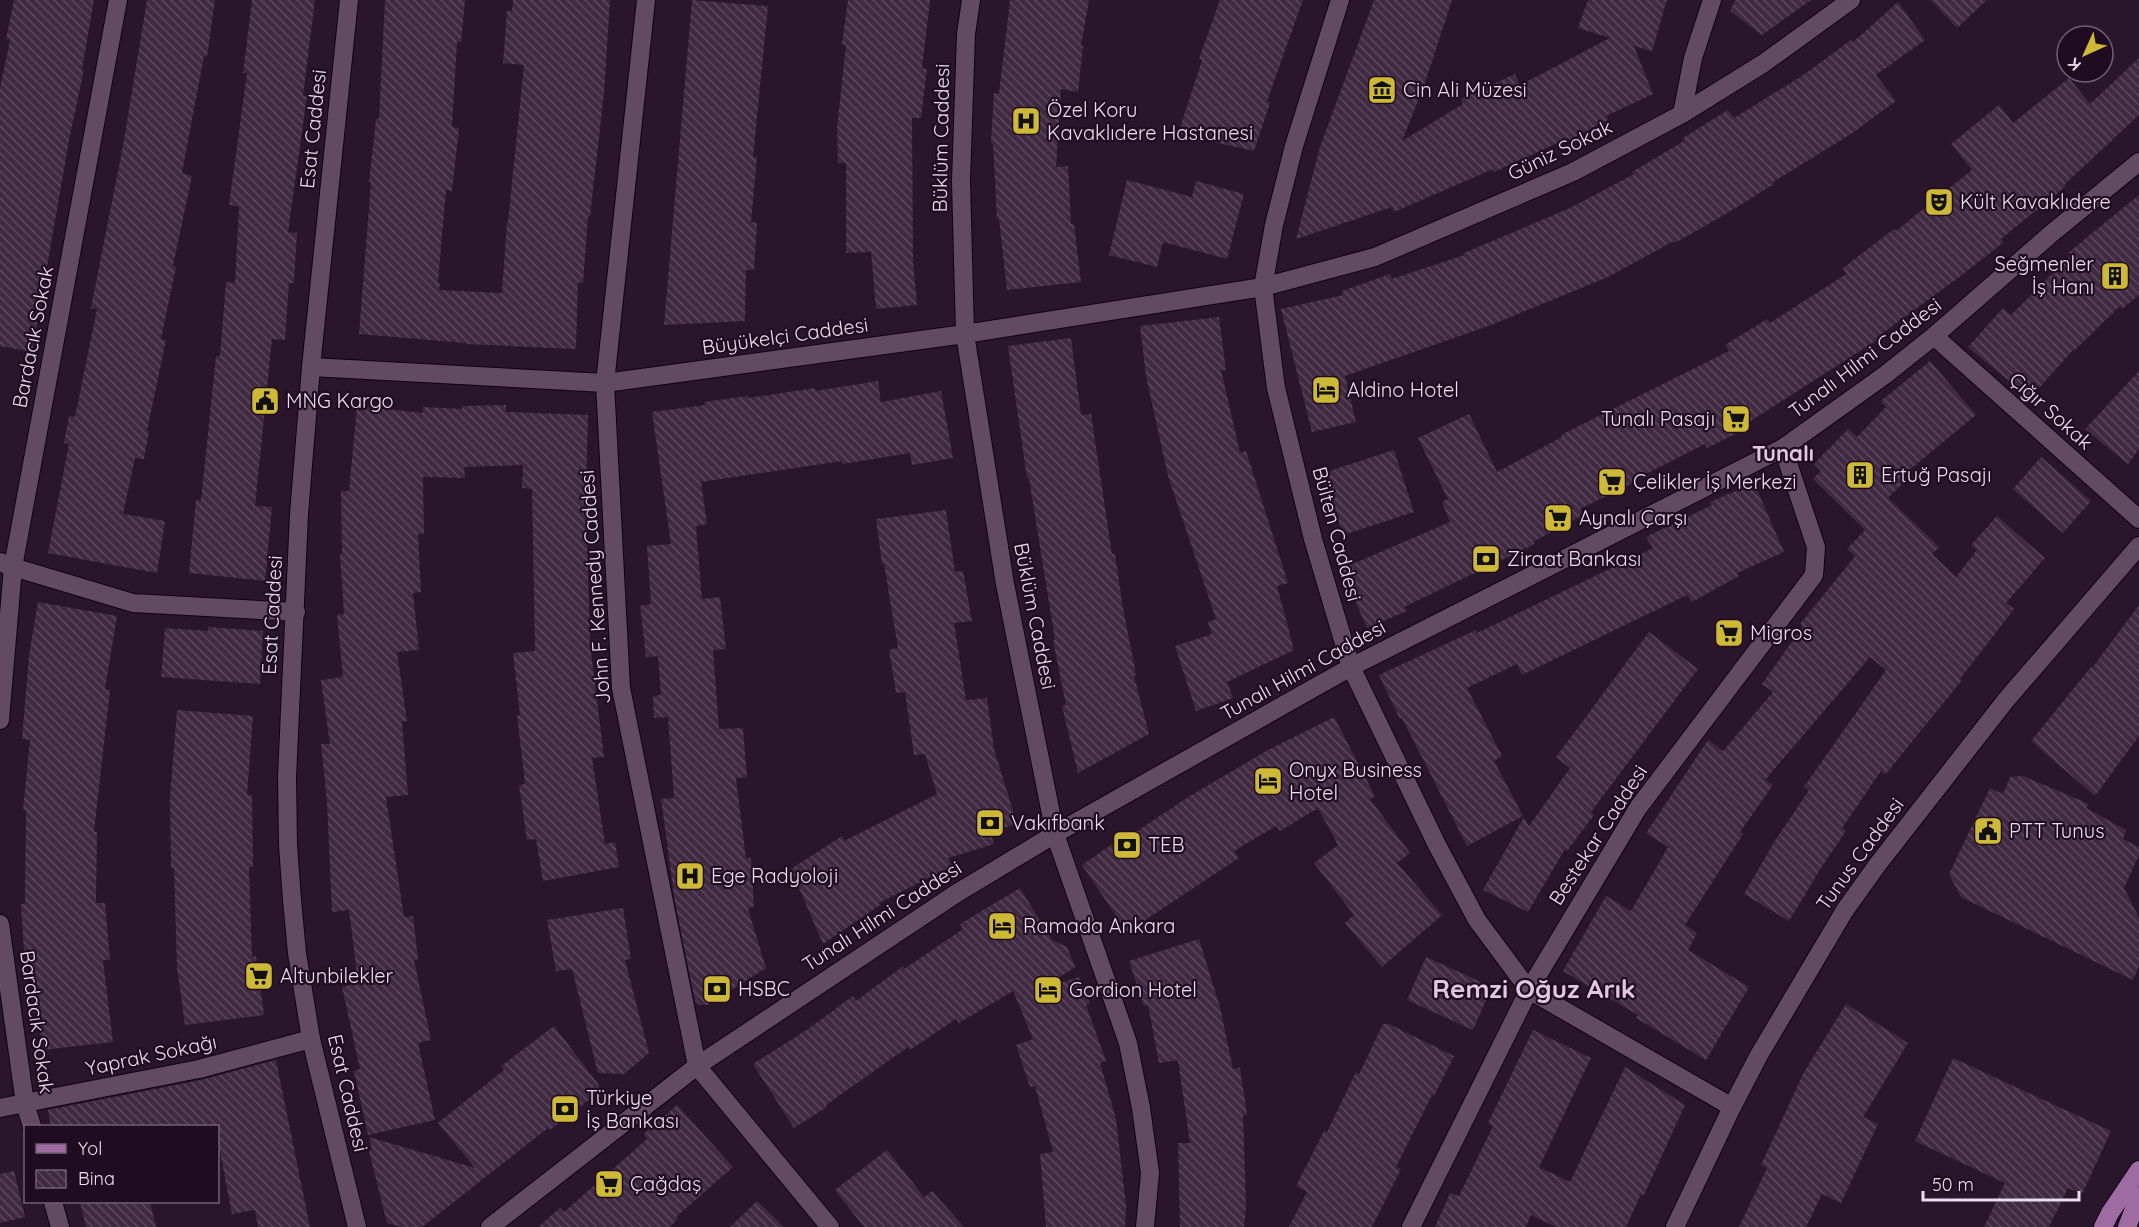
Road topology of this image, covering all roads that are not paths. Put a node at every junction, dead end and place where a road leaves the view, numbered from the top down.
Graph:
1 (118, 0) edge
2 (349, 0) edge
3 (646, 0) edge
4 (971, 0) edge
5 (1340, 0) edge
6 (1712, 0) edge
7 (1851, 0) edge
8 (1683, 114) junction
9 (2139, 162) edge
10 (1263, 287) junction
11 (966, 334) junction
12 (1934, 336) junction
13 (311, 367) junction
14 (605, 383) junction
15 (1783, 448) junction
16 (2139, 519) edge
17 (2139, 546) edge
18 (6, 564) edge
19 (296, 612) junction
20 (1351, 667) junction
21 (0, 720) edge
22 (1055, 834) junction
23 (0, 924) edge
24 (1529, 990) junction
25 (311, 1039) junction
26 (697, 1065) junction
27 (25, 1104) junction
28 (1732, 1107) junction
29 (0, 1108) edge
30 (32, 1125) edge
31 (2139, 1170) edge
32 (2139, 1196) edge
33 (53, 1203) edge
34 (60, 1227) edge
35 (357, 1227) edge
36 (490, 1227) edge
37 (830, 1227) edge
38 (1145, 1227) edge
39 (1411, 1227) edge
40 (1675, 1227) edge
41 (2103, 1227) edge
42 (2127, 1227) edge

1 - 18 street, Bardacık Sokak
2 - 13 street, Esat Caddesi
3 - 14 street, John F. Kennedy Caddesi
4 - 11 street, Büklüm Caddesi
5 - 10 street, Bülten Caddesi
6 - 8 street
7 - 8 street, Güniz Sokak
8 - 10 street, Güniz Sokak
9 - 12 street, Tunalı Hilmi Caddesi
10 - 11 street, Büyükelçi Caddesi
10 - 20 street, Bülten Caddesi
11 - 14 street, Büyükelçi Caddesi
11 - 22 street, Büklüm Caddesi
12 - 15 street, Tunalı Hilmi Caddesi
12 - 16 street, Çığır Sokak
13 - 14 street, Büyükelçi Caddesi
13 - 19 street, Esat Caddesi
14 - 26 street, John F. Kennedy Caddesi
15 - 20 street, Tunalı Hilmi Caddesi
15 - 24 street, Bestekar Caddesi
17 - 28 street, Tunus Caddesi
18 - 19 street
18 - 21 street, Bardacık Sokak
19 - 25 street, Esat Caddesi
20 - 22 street, Tunalı Hilmi Caddesi
20 - 24 street, Bülten Caddesi
22 - 26 street, Tunalı Hilmi Caddesi
22 - 38 street, Büklüm Caddesi
23 - 27 street, Bardacık Sokak
24 - 28 street, Bülten Caddesi
24 - 39 street, Bestekar Caddesi
25 - 27 street, Yaprak Sokağı
25 - 35 street, Esat Caddesi
26 - 36 street, Tunalı Hilmi Caddesi
26 - 37 street, John F. Kennedy Caddesi
27 - 29 street, Yaprak Sokağı
27 - 30 street, Bardacık Sokak
28 - 40 street, Tunus Caddesi
31 - 41 main road
32 - 42 main road
33 - 34 street

